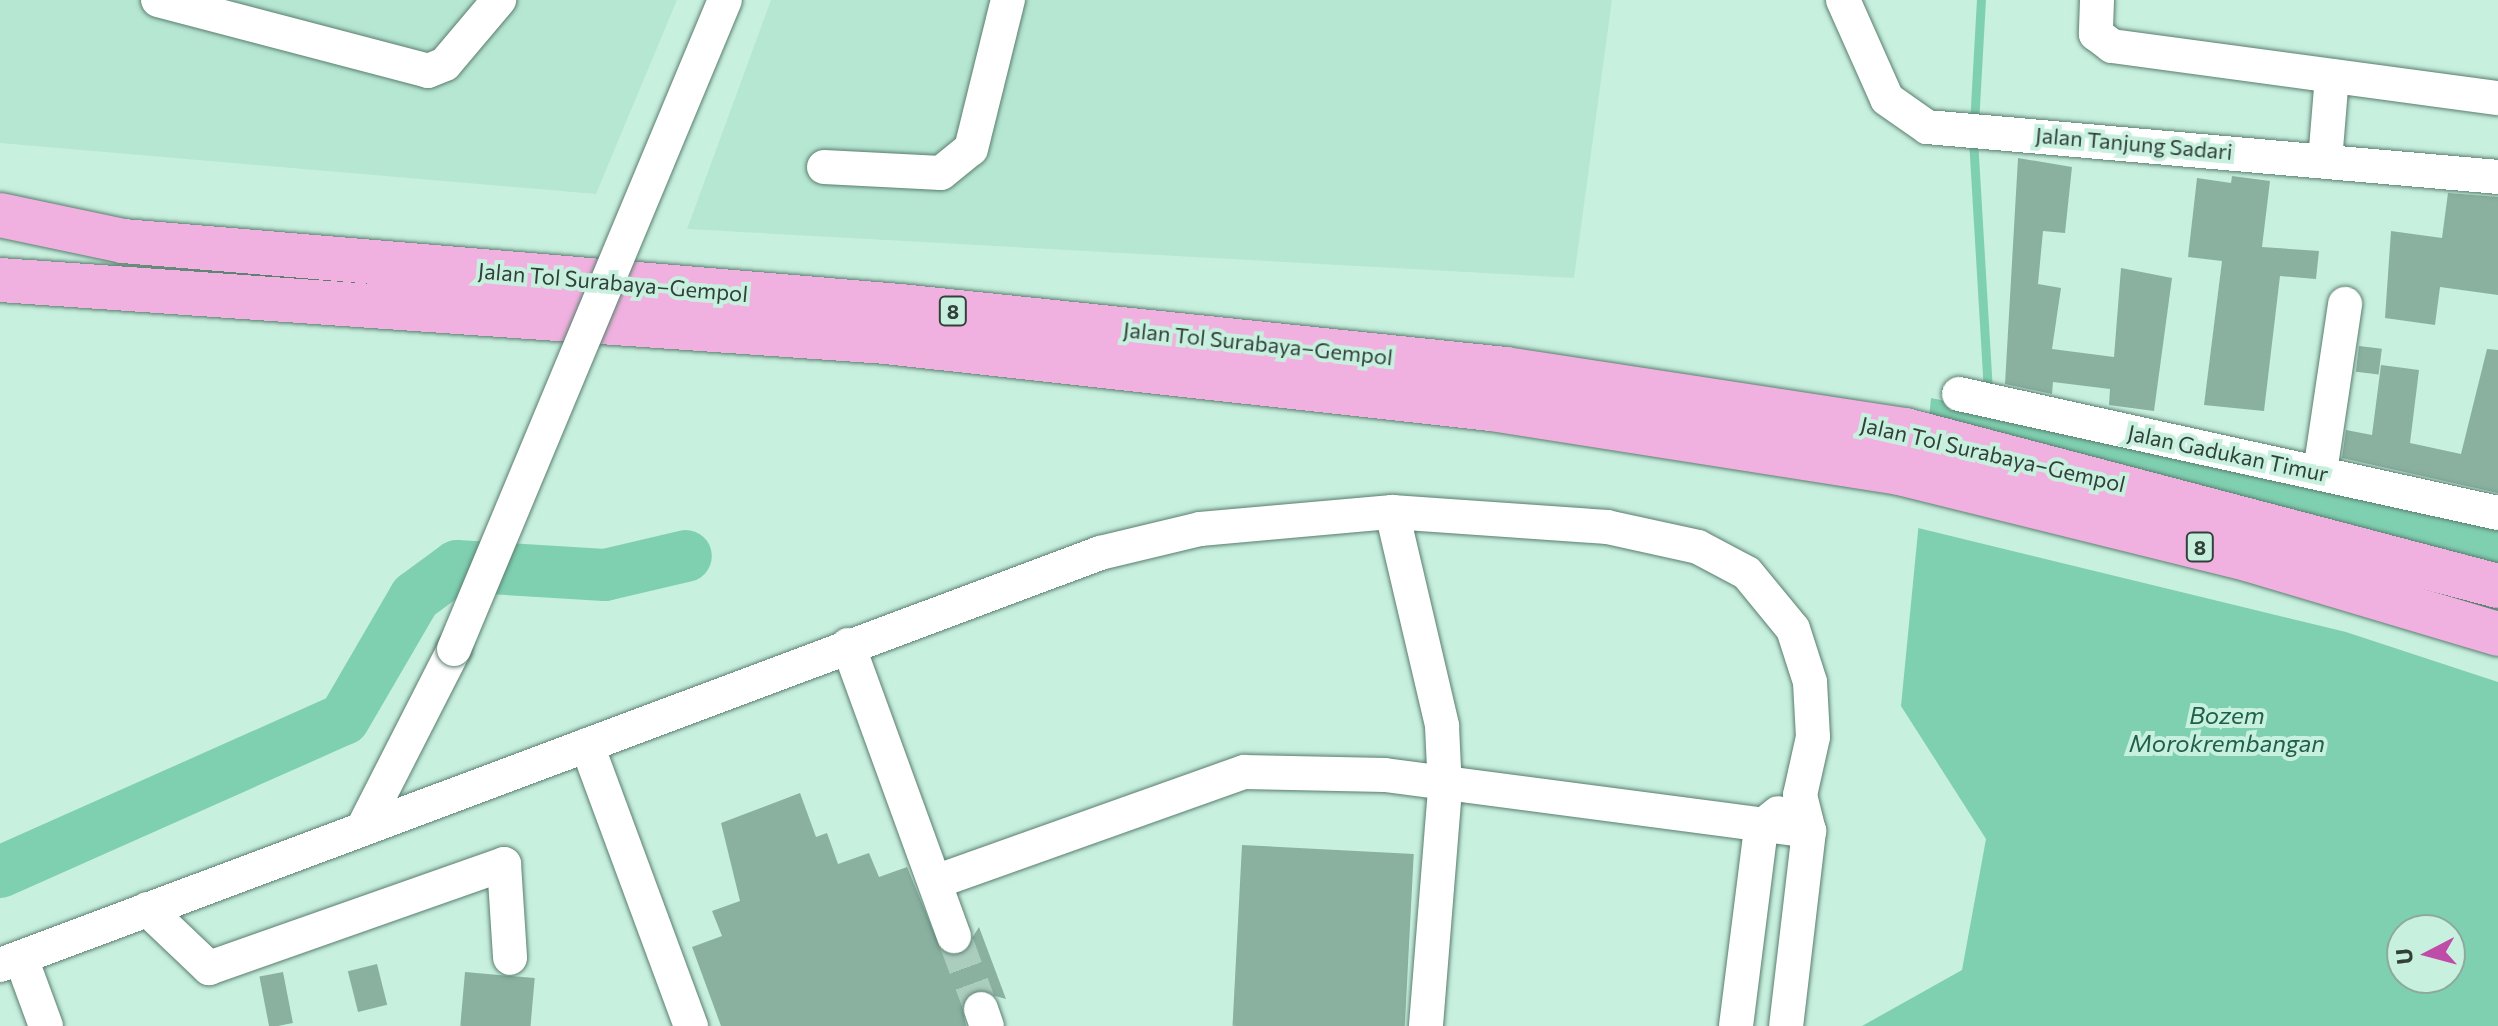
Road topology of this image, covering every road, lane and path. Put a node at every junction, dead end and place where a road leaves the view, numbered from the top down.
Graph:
1 (158, 0) edge
2 (499, 0) edge
3 (725, 0) edge
4 (1008, 0) edge
5 (1843, 0) edge
6 (2097, 0) edge
7 (2332, 76) junction
8 (2498, 98) edge
9 (2325, 161) junction
10 (824, 167) dead end
11 (2498, 177) edge
12 (0, 215) edge
13 (0, 280) edge
14 (2345, 304) dead end
15 (1976, 398) dead end
16 (2320, 472) junction
17 (1392, 512) junction
18 (2498, 513) edge
19 (2498, 586) edge
20 (2498, 634) edge
21 (848, 645) junction
22 (587, 745) junction
23 (1445, 789) junction
24 (1800, 795) junction
25 (365, 824) junction
26 (1761, 827) junction
27 (1809, 831) junction
28 (935, 882) junction
29 (147, 909) junction
30 (954, 936) tunnel mouth
31 (510, 958) dead end
32 (10, 962) edge
33 (46, 1026) edge
34 (691, 1026) edge
35 (1426, 1026) edge
36 (1736, 1026) edge
37 (1786, 1026) edge

1 - 2 street
3 - 25 street, bridge
4 - 10 street
5 - 9 street, Jalan Tanjung Sadari
6 - 7 street
7 - 8 street
7 - 9 street
9 - 11 street, Jalan Tanjung Sadari
12 - 19 highway, Jalan Tol Surabaya–Gempol / 8
13 - 20 highway, Jalan Tol Surabaya–Gempol / 8
14 - 16 street
15 - 16 street, Jalan Gadukan Timur
16 - 18 street, Jalan Gadukan Timur
17 - 21 street
17 - 23 street
17 - 24 street
21 - 22 street
21 - 28 street
22 - 25 street
22 - 34 street
23 - 26 street
23 - 28 street
23 - 35 street
24 - 26 street
24 - 27 street
25 - 29 street
26 - 27 street
26 - 36 street
27 - 37 street
28 - 30 street
29 - 31 street
29 - 32 street
32 - 33 street

